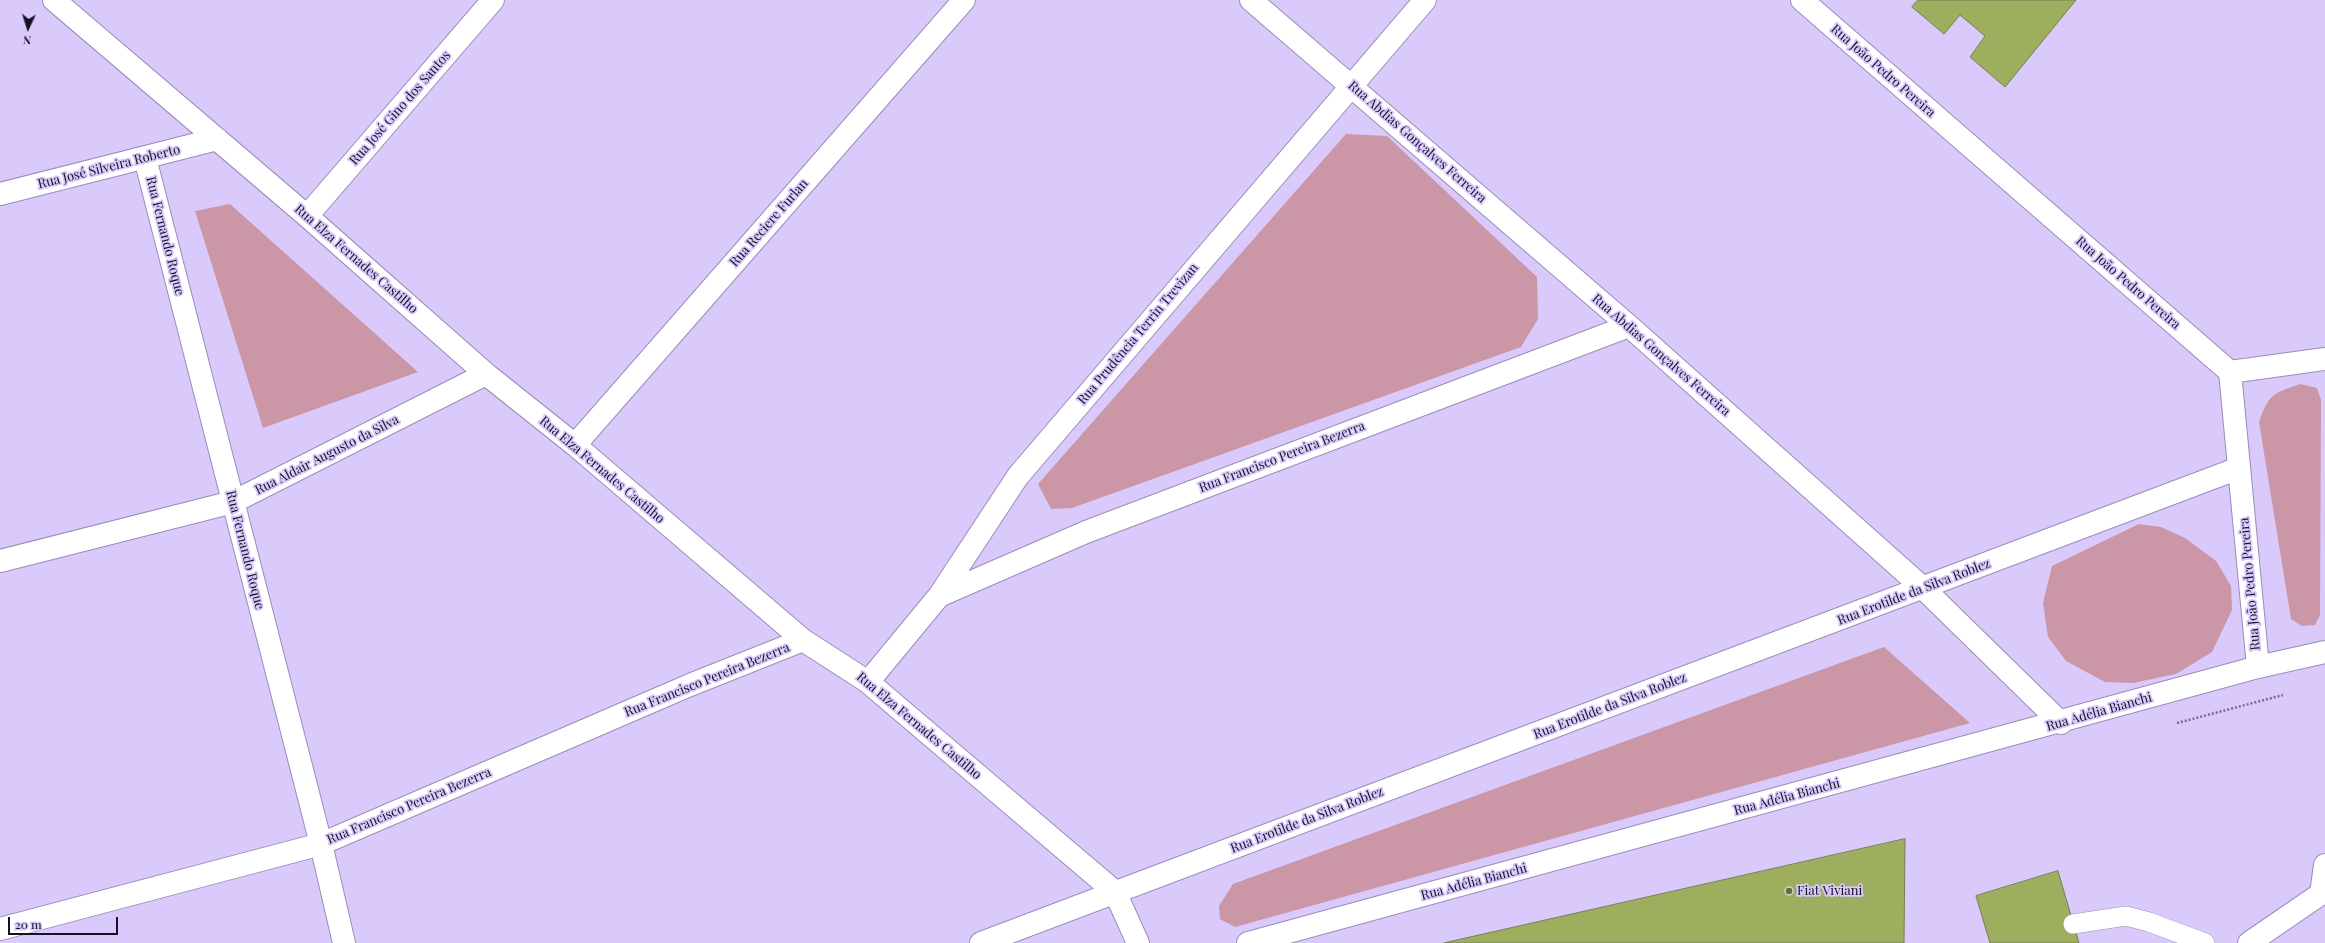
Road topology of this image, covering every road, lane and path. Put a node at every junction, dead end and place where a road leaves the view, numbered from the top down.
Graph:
1 (54, 0) edge
2 (493, 0) edge
3 (964, 0) edge
4 (1251, 0) edge
5 (1425, 0) edge
6 (1802, 0) edge
7 (1351, 84) junction
8 (217, 139) junction
9 (145, 158) junction
10 (0, 194) edge
11 (307, 216) junction
12 (1629, 326) junction
13 (2325, 359) edge
14 (2230, 372) junction
15 (486, 374) junction
16 (575, 445) junction
17 (2239, 468) junction
18 (233, 502) junction
19 (0, 561) edge
20 (1923, 588) junction
21 (939, 596) junction
22 (803, 640) junction
23 (2325, 652) edge
24 (2258, 667) junction
25 (868, 682) junction
26 (2061, 723) junction
27 (321, 844) junction
28 (2325, 865) edge
29 (1115, 892) junction
30 (2323, 893) edge
31 (2073, 924) dead end
32 (0, 929) edge
33 (344, 943) edge
34 (981, 943) edge
35 (1138, 943) edge
36 (1248, 943) edge
37 (2205, 943) edge
38 (2249, 943) edge

1 - 8 street, Rua Elza Fernades Castilho
2 - 11 street, Rua José Gino dos Santos
3 - 16 street, Rua Reciere Furlan
4 - 7 street, Rua Abdias Gonçalves Ferreira
5 - 7 street, Rua Prudência Terrin Trevizan
6 - 14 street, Rua João Pedro Pereira
7 - 12 street, Rua Abdias Gonçalves Ferreira
7 - 21 street, Rua Prudência Terrin Trevizan
8 - 9 street, Rua José Silveira Roberto
8 - 11 street, Rua Elza Fernades Castilho
9 - 10 street, Rua José Silveira Roberto
9 - 18 street, Rua Fernando Roque
11 - 15 street, Rua Elza Fernades Castilho
12 - 20 street, Rua Abdias Gonçalves Ferreira
12 - 21 street, Rua Francisco Pereira Bezerra
13 - 14 street
14 - 17 street, Rua João Pedro Pereira
15 - 16 street, Rua Elza Fernades Castilho
15 - 18 street, Rua Aldair Augusto da Silva
16 - 22 street, Rua Elza Fernades Castilho
17 - 20 street, Rua Erotilde da Silva Roblez
17 - 24 street, Rua João Pedro Pereira
18 - 19 street, Rua Aldair Augusto da Silva
18 - 27 street, Rua Fernando Roque
20 - 26 street, Rua Abdias Gonçalves Ferreira
20 - 29 street, Rua Erotilde da Silva Roblez
21 - 25 street, Rua Prudência Terrin Trevizan
22 - 25 street, Rua Elza Fernades Castilho
22 - 27 street, Rua Francisco Pereira Bezerra
23 - 24 street, Rua Adélia Bianchi
24 - 26 street, Rua Adélia Bianchi
25 - 29 street, Rua Elza Fernades Castilho
26 - 36 street, Rua Adélia Bianchi
27 - 32 street, Rua Francisco Pereira Bezerra
27 - 33 street, Rua Fernando Roque
28 - 30 street
29 - 34 street, Rua Erotilde da Silva Roblez
29 - 35 street, Rua Elza Fernades Castilho
30 - 38 street
31 - 37 lane

